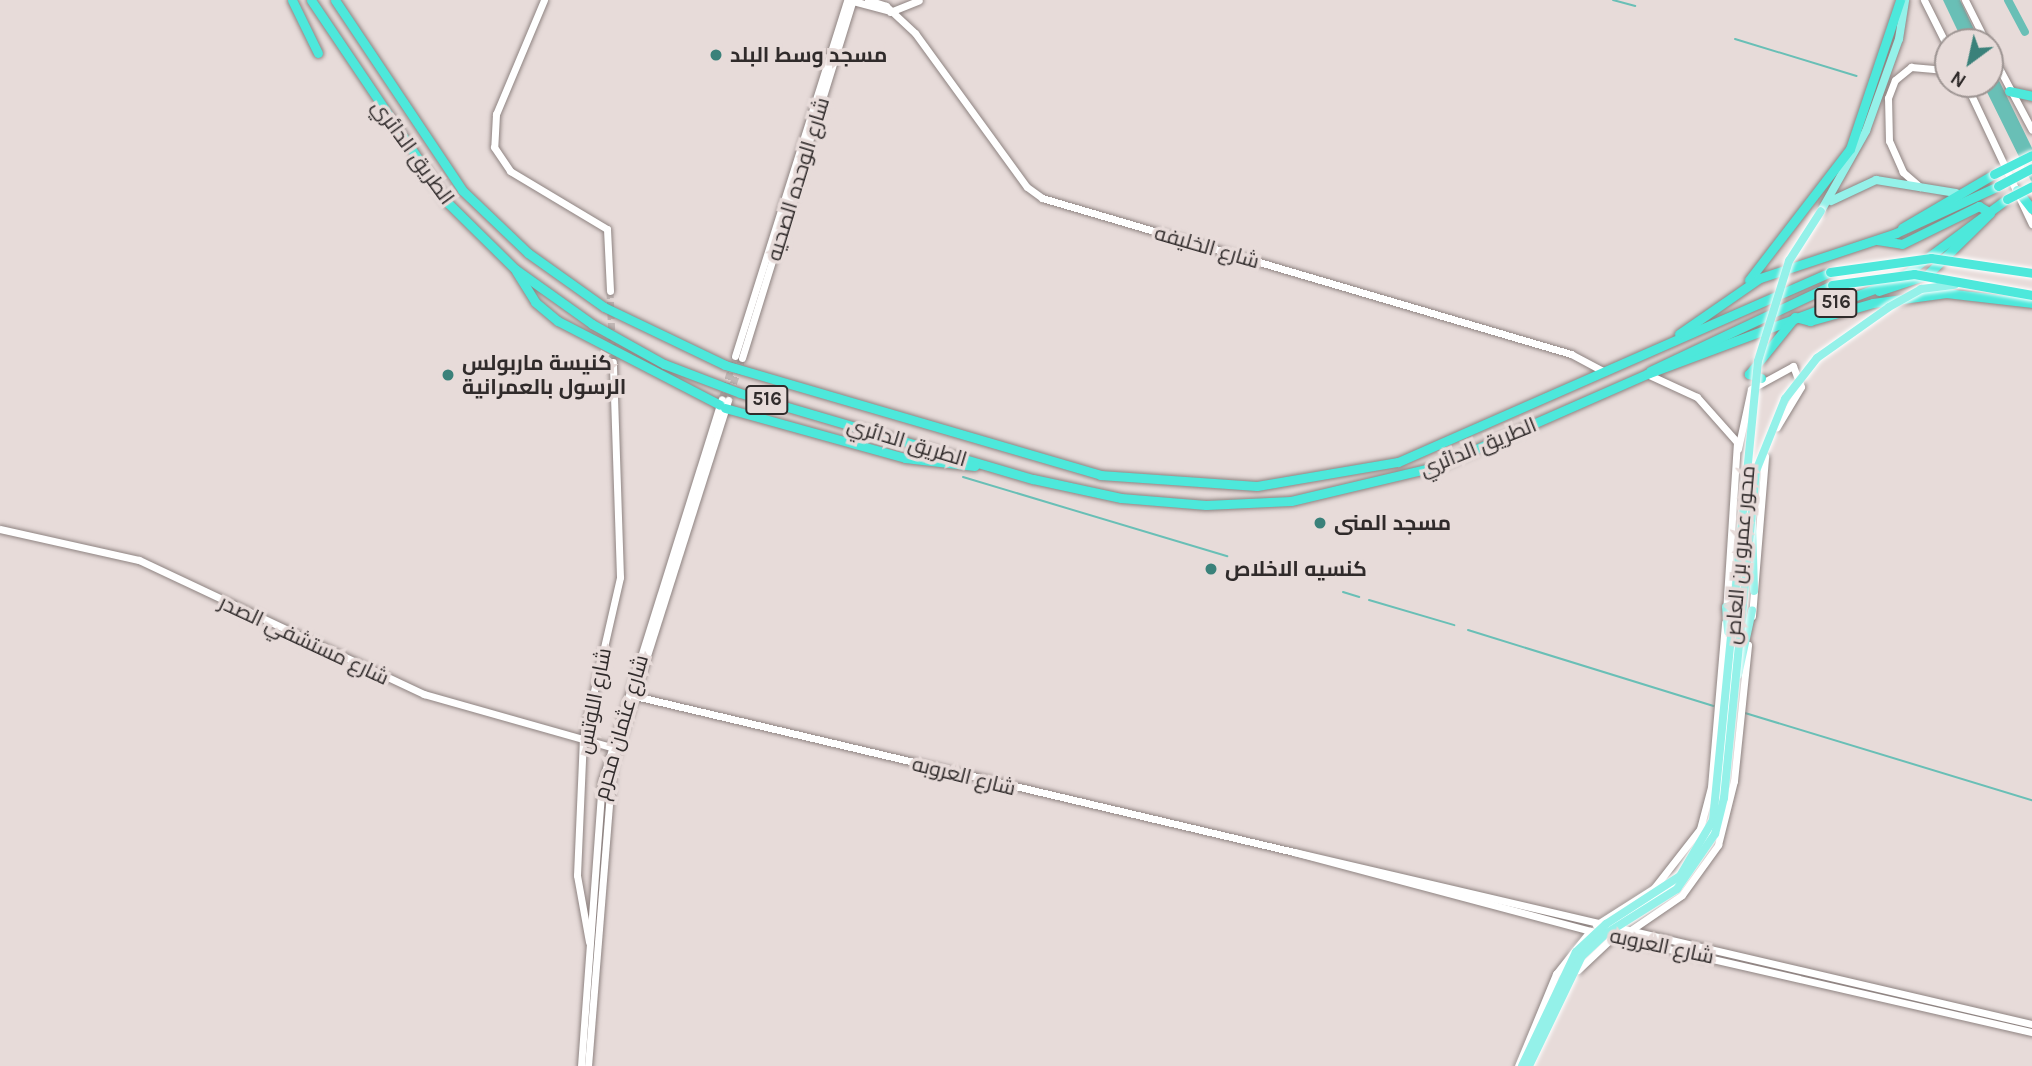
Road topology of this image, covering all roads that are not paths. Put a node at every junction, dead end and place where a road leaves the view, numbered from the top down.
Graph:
1 (292, 0) edge
2 (311, 0) edge
3 (335, 0) edge
4 (544, 0) edge
5 (851, 0) edge
6 (868, 0) edge
7 (919, 0) edge
8 (1902, 0) edge
9 (1924, 0) edge
10 (1965, 0) edge
11 (888, 11) junction
12 (1938, 28) edge
13 (1979, 28) edge
14 (318, 54) dead end
15 (1934, 66) edge
16 (2004, 80) edge
17 (2009, 91) junction
18 (2032, 96) edge
19 (1973, 98) edge
20 (2032, 130) edge
21 (2032, 155) edge
22 (2032, 168) edge
23 (2032, 186) edge
24 (2017, 190) junction
25 (1934, 192) junction
26 (1956, 193) junction
27 (2032, 209) edge
28 (1821, 211) junction
29 (1989, 211) junction
30 (2032, 224) edge
31 (1896, 233) junction
32 (1877, 240) junction
33 (515, 269) junction
34 (2032, 273) edge
35 (1739, 289) junction
36 (2009, 289) junction
37 (610, 292) tunnel mouth
38 (2032, 295) edge
39 (2032, 303) edge
40 (1795, 317) junction
41 (1673, 338) junction
42 (738, 357) tunnel mouth
43 (613, 362) tunnel mouth
44 (1605, 372) junction
45 (1647, 374) junction
46 (1762, 379) junction
47 (724, 403) junction
48 (1738, 449) junction
49 (985, 466) junction
50 (1751, 519) junction
51 (0, 529) edge
52 (1754, 592) junction
53 (1727, 607) junction
54 (1752, 611) junction
55 (1732, 676) junction
56 (635, 696) junction
57 (583, 739) junction
58 (611, 747) junction
59 (1616, 911) junction
60 (1630, 929) junction
61 (1590, 930) junction
62 (1614, 936) junction
63 (1603, 943) junction
64 (592, 945) junction
65 (1689, 947) junction
66 (2032, 1024) edge
67 (2032, 1032) edge
68 (581, 1066) edge
69 (588, 1066) edge
70 (1520, 1066) edge
71 (1531, 1066) edge

1 - 14 highway
2 - 33 highway, الطريق الدائري / 516
3 - 44 highway, الطريق الدائري / 516
4 - 37 street
5 - 11 street, شارع الخليفه
5 - 42 street, شارع الوحده الصحيه
6 - 11 street, شارع الخليفه
7 - 11 street
8 - 28 main road, محور عمرو بن العاص
8 - 35 highway
9 - 12 street
10 - 13 street
11 - 44 street, شارع الخليفه
15 - 25 street
16 - 17 street
17 - 18 highway
17 - 20 street
19 - 24 street
21 - 26 highway, bridge
22 - 31 highway, الطريق الدائري / 516, bridge
23 - 29 highway, الطريق الدائري / 516, bridge
24 - 27 highway
24 - 30 street
25 - 26 main road
25 - 28 main road
26 - 31 highway
28 - 55 main road, محور عمرو بن العاص, bridge
29 - 32 highway
29 - 40 highway, الطريق الدائري / 516
31 - 32 highway, الطريق الدائري / 516
32 - 35 highway, الطريق الدائري / 516
33 - 47 highway
33 - 49 highway, الطريق الدائري / 516
34 - 41 highway, الطريق الدائري / 516, bridge
35 - 41 highway, الطريق الدائري / 516
36 - 38 highway, الطريق الدائري / 516, bridge
36 - 45 highway, الطريق الدائري / 516, bridge
36 - 50 main road, محور عمرو بن العاص, bridge
39 - 40 highway
40 - 45 highway, الطريق الدائري / 516
40 - 46 highway
41 - 44 highway, الطريق الدائري / 516
43 - 57 street, شارع اللوتس
45 - 48 street
45 - 49 highway, الطريق الدائري / 516
46 - 48 street
46 - 52 street
47 - 49 highway
47 - 56 street, شارع عثمان محرم
47 - 58 street, شارع عثمان محرم
48 - 53 street
50 - 52 main road, bridge
50 - 55 main road, محور عمرو بن العاص, bridge
51 - 57 street, شارع مستشفي الصدر
52 - 54 street
53 - 55 main road
53 - 59 street
54 - 55 main road
54 - 60 street
55 - 70 main road, محور عمرو بن العاص, bridge
55 - 71 main road, محور عمرو بن العاص, bridge
56 - 61 street, شارع العروبه
56 - 64 street, شارع عثمان محرم
57 - 58 street, شارع مستشفي الصدر
57 - 64 street, شارع اللوتس
58 - 64 street, شارع عثمان محرم
59 - 60 street
59 - 61 street
60 - 61 street, شارع العروبه
60 - 65 street, شارع العروبه
61 - 62 street, شارع العروبه
61 - 63 street
61 - 70 street
62 - 63 street
62 - 65 street, شارع العروبه
63 - 71 street
64 - 68 street, شارع عثمان محرم
64 - 69 street, شارع عثمان محرم
65 - 66 street, شارع العروبه
65 - 67 street, شارع العروبه

